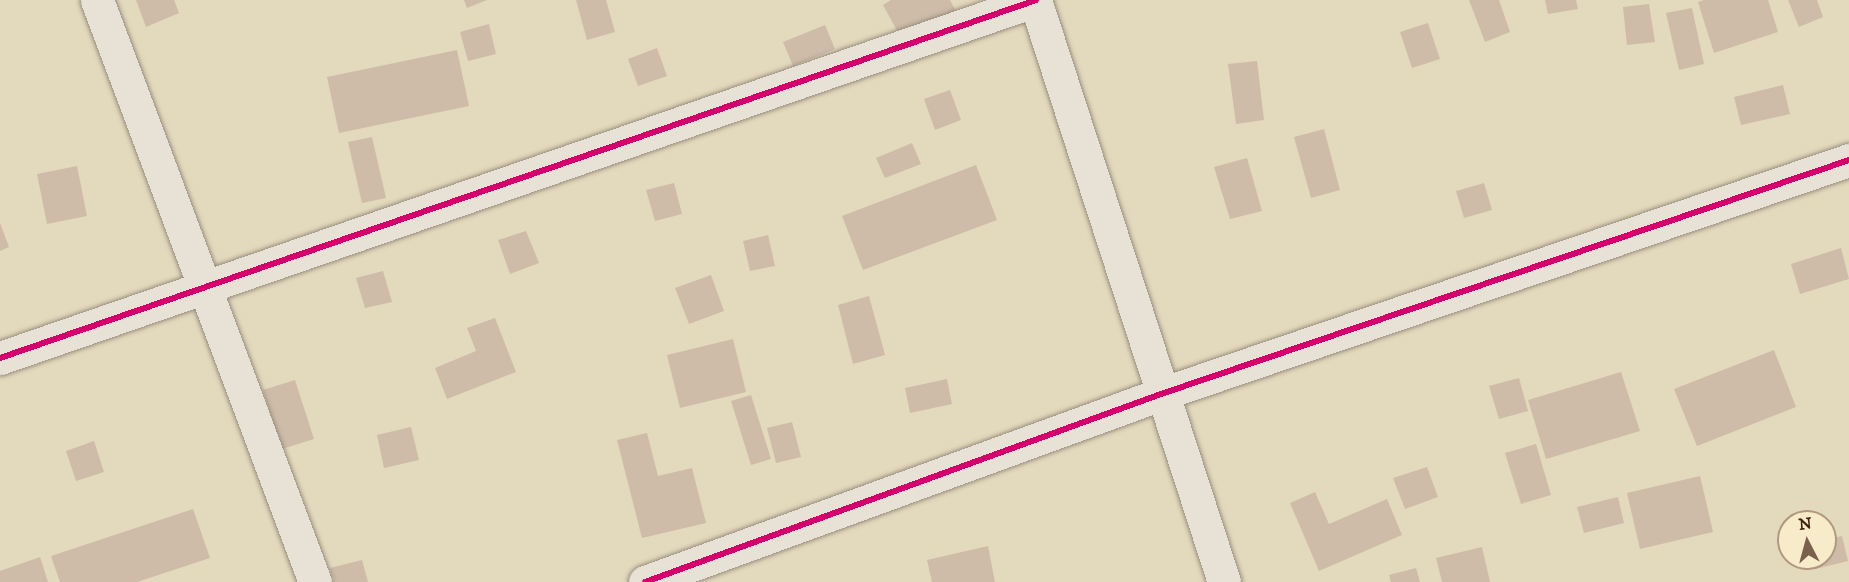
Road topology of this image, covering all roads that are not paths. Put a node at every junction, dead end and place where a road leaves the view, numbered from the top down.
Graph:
1 (97, 0) edge
2 (1036, 0) edge
3 (1849, 160) edge
4 (204, 287) junction
5 (0, 358) edge
6 (1161, 394) junction
7 (315, 582) edge
8 (645, 582) edge
9 (1224, 582) edge

1 - 4 street
2 - 4 street
2 - 6 street
3 - 6 street
4 - 5 street
4 - 7 street
6 - 8 street
6 - 9 street

